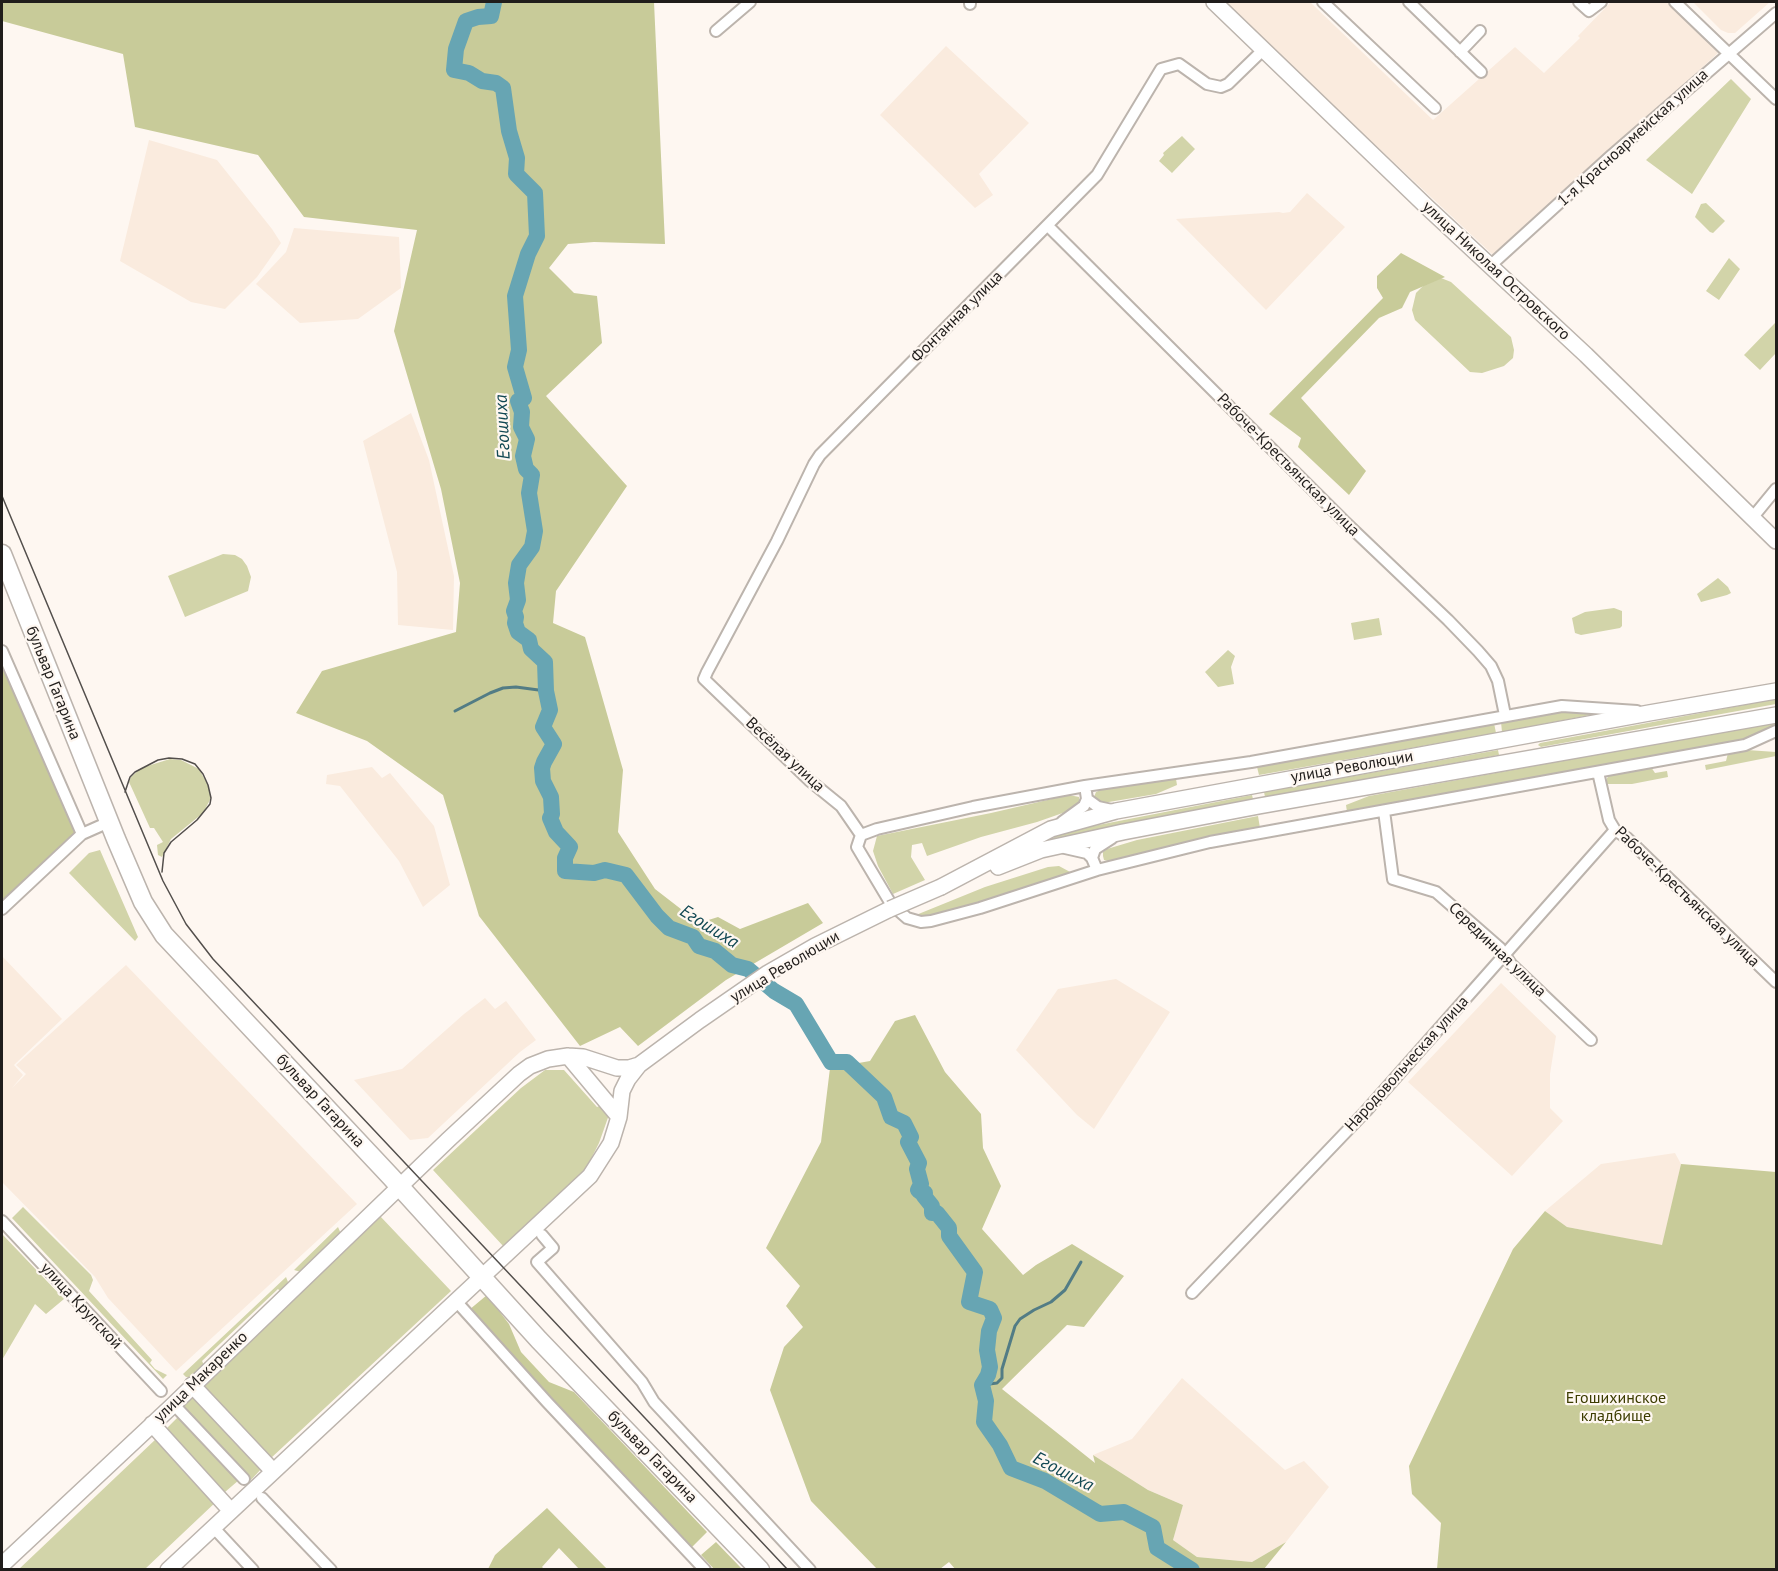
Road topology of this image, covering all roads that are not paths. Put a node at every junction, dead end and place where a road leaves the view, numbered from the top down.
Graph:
1 (750, 2) edge
2 (1214, 2) edge
3 (1323, 2) edge
4 (1408, 2) edge
5 (1579, 2) edge
6 (1601, 2) edge
7 (1675, 2) edge
8 (1776, 13) edge
9 (716, 31) dead end
10 (1480, 31) dead end
11 (1263, 50) junction
12 (1460, 52) junction
13 (1729, 53) junction
14 (1481, 72) dead end
15 (1776, 99) edge
16 (1435, 108) dead end
17 (1048, 226) junction
18 (1491, 265) junction
19 (1776, 489) edge
20 (1753, 517) junction
21 (1776, 541) edge
22 (2, 554) edge
23 (2, 651) edge
24 (704, 679) joint
25 (1776, 691) edge
26 (1649, 713) junction
27 (1776, 715) edge
28 (1505, 716) junction
29 (1776, 731) edge
30 (1536, 734) junction
31 (1541, 756) junction
32 (1598, 772) junction
33 (1085, 786) junction
34 (1087, 799) junction
35 (1116, 811) junction
36 (1384, 811) junction
37 (109, 822) junction
38 (1051, 829) junction
39 (1615, 830) junction
40 (1123, 832) junction
41 (82, 834) junction
42 (861, 835) junction
43 (1056, 847) junction
44 (1092, 858) junction
45 (1097, 870) junction
46 (941, 887) junction
47 (2, 909) edge
48 (1505, 956) junction
49 (1776, 982) edge
50 (1591, 1040) dead end
51 (568, 1056) junction
52 (639, 1065) junction
53 (619, 1117) junction
54 (399, 1187) junction
55 (2, 1221) edge
56 (542, 1235) dead end
57 (482, 1276) junction
58 (1192, 1293) dead end
59 (456, 1301) junction
60 (192, 1385) junction
61 (160, 1391) dead end
62 (178, 1409) dead end
63 (152, 1424) junction
64 (273, 1471) junction
65 (244, 1479) dead end
66 (262, 1498) dead end
67 (231, 1511) junction
68 (213, 1527) junction
69 (2, 1565) edge
70 (248, 1568) edge
71 (168, 1569) edge
72 (331, 1569) edge
73 (705, 1569) edge
74 (760, 1569) edge
75 (810, 1569) edge

1 - 9 street
2 - 11 main road, улица Николая Островского
3 - 16 street
4 - 12 street
5 - 6 street
7 - 13 street
8 - 13 street, 1-я Красноармейская улица
10 - 12 street
11 - 17 street, Фонтанная улица
11 - 18 main road, улица Николая Островского
12 - 14 street
13 - 15 street
13 - 18 street, 1-я Красноармейская улица
17 - 24 street, Фонтанная улица
17 - 28 street, Рабоче-Крестьянская улица
18 - 20 main road, улица Николая Островского
19 - 20 street
20 - 21 main road, улица Николая Островского
22 - 37 main road, бульвар Гагарина
23 - 41 street
24 - 42 street, Весёлая улица
25 - 26 main road, улица Революции
26 - 28 street, улица Революции
26 - 30 main road, улица Революции
27 - 31 main road, улица Революции
28 - 33 street, улица Революции
29 - 32 street
30 - 31 main road
30 - 35 main road, улица Революции
31 - 40 main road, улица Революции
32 - 36 street
32 - 39 street, Рабоче-Крестьянская улица
33 - 34 street
33 - 42 street, улица Революции
34 - 35 street
34 - 38 street
35 - 38 main road, улица Революции
36 - 45 street
36 - 48 street, Серединная улица
37 - 41 street
37 - 54 main road, бульвар Гагарина
38 - 46 main road, улица Революции
39 - 48 street, Народовольческая улица
39 - 49 street, Рабоче-Крестьянская улица
40 - 43 main road, улица Революции
40 - 44 street
41 - 47 street
42 - 45 street
43 - 44 street
43 - 46 main road, улица Революции
44 - 45 street
46 - 52 main road, улица Революции, bridge
48 - 50 street, Серединная улица
48 - 58 street, Народовольческая улица
51 - 52 main road
51 - 53 main road
51 - 54 main road
52 - 53 main road, улица Революции
53 - 57 main road, улица Революции
54 - 57 main road, бульвар Гагарина
54 - 60 main road, улица Макаренко
55 - 61 street, улица Крупской
56 - 75 street
57 - 59 main road
57 - 74 main road, бульвар Гагарина
59 - 64 main road
59 - 73 street
60 - 63 main road, улица Макаренко
60 - 64 main road
62 - 65 street
63 - 67 main road
63 - 69 main road, улица Макаренко
64 - 67 main road
66 - 72 street
67 - 68 main road
68 - 70 street
68 - 71 main road

